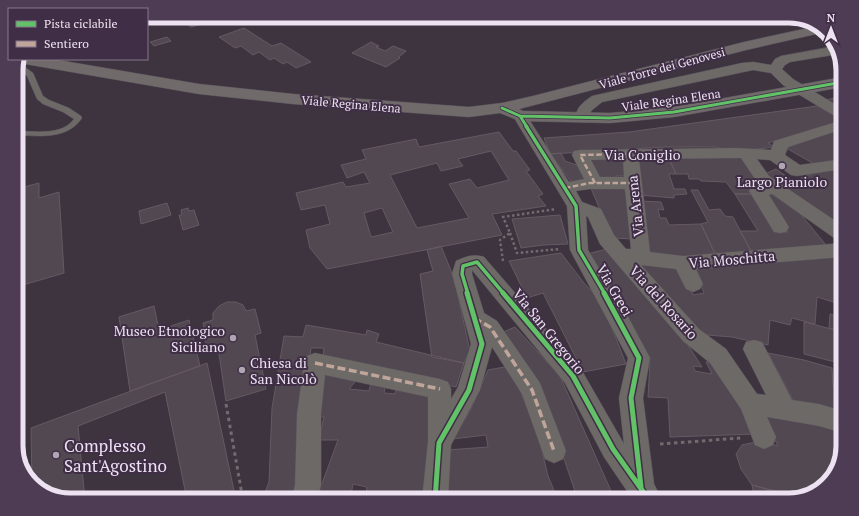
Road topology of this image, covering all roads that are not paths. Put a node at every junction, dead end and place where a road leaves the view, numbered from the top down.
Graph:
1 (811, 31) edge
2 (832, 51) edge
3 (31, 60) edge
4 (23, 69) edge
5 (776, 70) junction
6 (836, 83) edge
7 (801, 89) junction
8 (836, 111) edge
9 (511, 112) junction
10 (584, 118) junction
11 (836, 126) edge
12 (23, 133) edge
13 (777, 152) junction
14 (630, 154) junction
15 (741, 154) junction
16 (836, 165) edge
17 (595, 183) junction
18 (632, 183) junction
19 (770, 184) junction
20 (565, 188) junction
21 (576, 206) junction
22 (780, 227) dead end
23 (836, 230) edge
24 (836, 251) edge
25 (631, 256) junction
26 (683, 263) junction
27 (693, 284) dead end
28 (474, 318) junction
29 (754, 349) dead end
30 (750, 403) junction
31 (785, 409) junction
32 (836, 420) edge
33 (764, 437) road end
34 (439, 443) junction
35 (554, 451) dead end
36 (306, 493) edge
37 (435, 493) edge
38 (642, 493) edge
39 (644, 493) edge

1 - 9 main road, Viale Torre dei Genovesi
2 - 5 street
3 - 9 main road, Viale Regina Elena
4 - 12 lane
5 - 7 street
5 - 10 street
6 - 7 main road, Viale Regina Elena
7 - 8 street
7 - 10 main road, Viale Regina Elena
9 - 10 main road, Viale Regina Elena
9 - 20 street, Via Greci
11 - 13 street
13 - 15 street, Via Coniglio
13 - 16 street
14 - 15 street, Via Coniglio
14 - 17 street, Via Coniglio
14 - 18 street, Via Arena
15 - 19 street
17 - 18 street
17 - 20 street
18 - 25 street, Via Arena
19 - 22 street
19 - 23 street
20 - 21 street, Via Greci
21 - 25 street, Via del Rosario
21 - 39 street, Via Greci
24 - 26 street, Via Moschitta
25 - 26 street, Via Moschitta
25 - 30 street, Via del Rosario
26 - 27 street
28 - 34 street
28 - 35 street
28 - 38 street, Via San Gregorio
29 - 31 street
30 - 31 street
30 - 33 street, Via del Rosario
31 - 32 street
34 - 36 street
34 - 37 street

